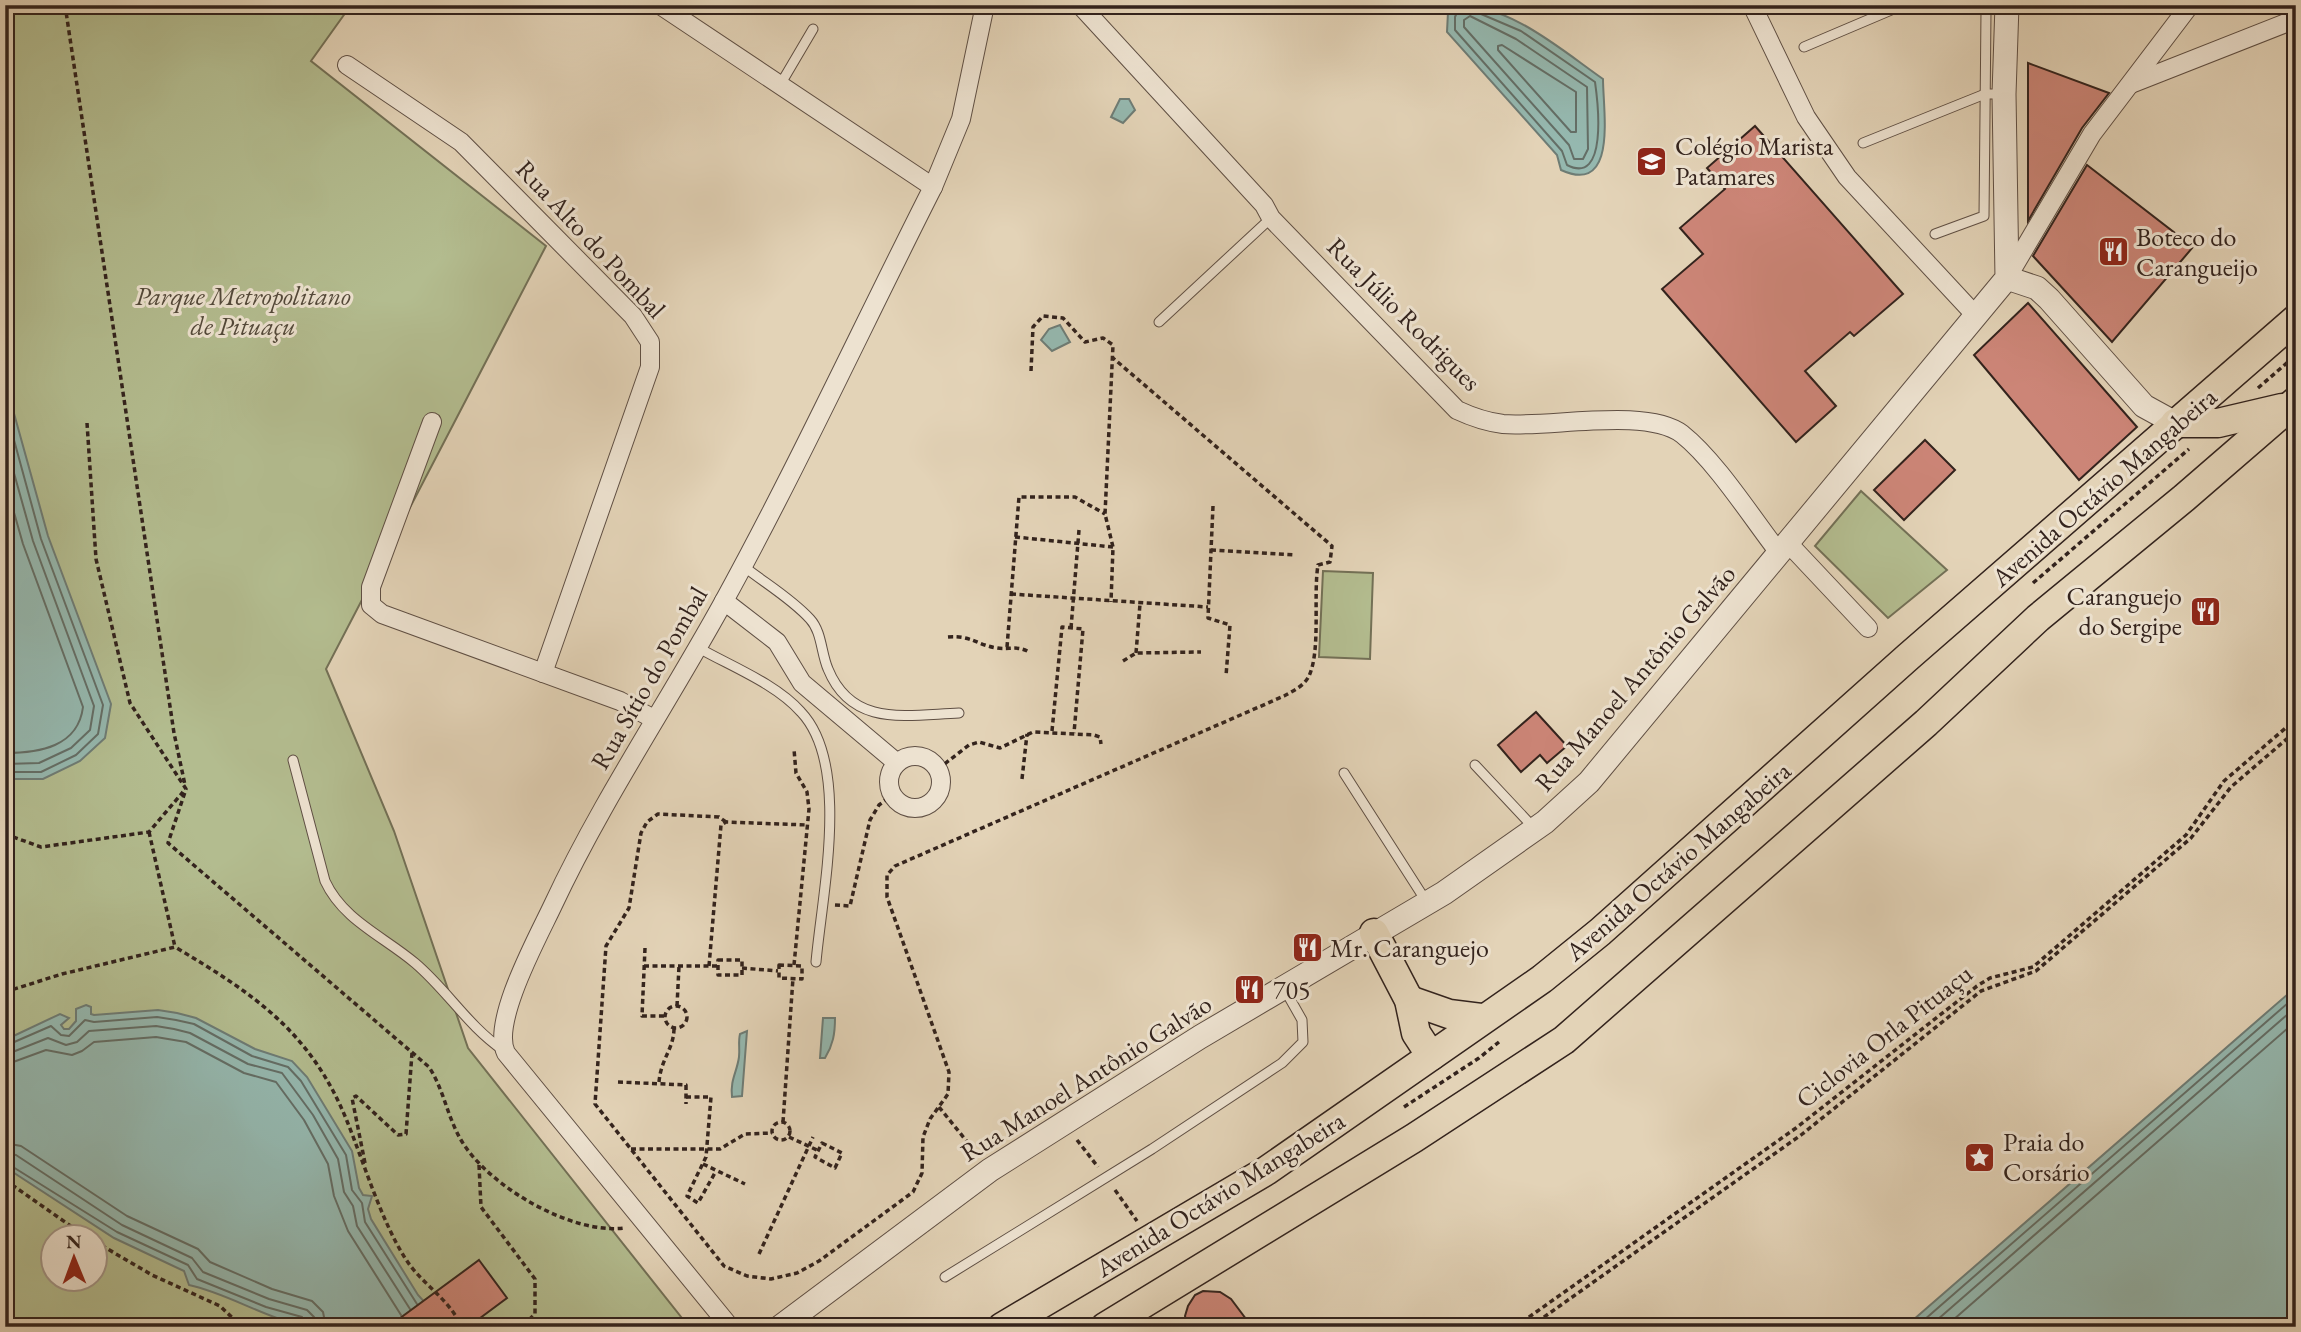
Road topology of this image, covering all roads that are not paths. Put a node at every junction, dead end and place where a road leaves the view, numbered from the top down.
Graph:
1 (660, 5) edge
2 (985, 5) edge
3 (1080, 5) edge
4 (1752, 5) edge
5 (1903, 5) edge
6 (1974, 5) edge
7 (2190, 5) edge
8 (2000, 10) edge
9 (2296, 19) edge
10 (813, 29) dead end
11 (1804, 47) dead end
12 (347, 65) dead end
13 (2131, 83) junction
14 (780, 86) junction
15 (1994, 94) junction
16 (1863, 143) dead end
17 (933, 187) junction
18 (1271, 218) junction
19 (1935, 234) dead end
20 (2007, 278) junction
21 (1977, 317) junction
22 (2296, 319) edge
23 (1159, 322) dead end
24 (2292, 404) edge
25 (432, 422) dead end
26 (2175, 423) junction
27 (1784, 549) junction
28 (742, 565) junction
29 (723, 601) junction
30 (1868, 628) dead end
31 (697, 647) junction
32 (543, 673) junction
33 (959, 713) dead end
34 (654, 719) junction
35 (293, 760) dead end
36 (897, 763) junction
37 (1475, 765) dead end
38 (1344, 773) dead end
39 (1535, 829) junction
40 (1428, 904) junction
41 (1374, 933) junction
42 (816, 962) dead end
43 (1284, 988) junction
44 (1409, 1000) junction
45 (1481, 1018) junction
46 (506, 1053) junction
47 (1431, 1056) junction
48 (945, 1277) dead end
49 (730, 1327) edge
50 (780, 1327) edge
51 (1002, 1327) edge
52 (1105, 1327) edge

1 - 14 street
2 - 17 street, Rua Sítio do Pombal
3 - 18 street, Rua Júlio Rodrigues
4 - 21 street
5 - 11 lane
6 - 8 lane
7 - 13 street
8 - 15 street
9 - 13 street
10 - 14 lane
12 - 32 street, Rua Alto do Pombal
13 - 20 street
14 - 17 street
15 - 16 lane
15 - 19 lane
15 - 20 street
17 - 28 street, Rua Sítio do Pombal
18 - 23 lane
18 - 27 street, Rua Júlio Rodrigues
20 - 21 street, Rua Manoel Antônio Galvão
20 - 26 street
21 - 27 street, Rua Manoel Antônio Galvão
22 - 26 main road, Avenida Octávio Mangabeira
24 - 26 main road
24 - 52 main road, Avenida Octávio Mangabeira
25 - 32 street
26 - 45 main road, Avenida Octávio Mangabeira
27 - 30 street
27 - 39 street, Rua Manoel Antônio Galvão
28 - 29 street, Rua Sítio do Pombal
28 - 33 lane
29 - 31 street, Rua Sítio do Pombal
29 - 36 street
31 - 34 street, Rua Sítio do Pombal
31 - 42 lane
32 - 34 street
34 - 46 street, Rua Sítio do Pombal
35 - 46 lane
36 - 36 street
37 - 39 lane
38 - 40 lane
39 - 40 street, Rua Manoel Antônio Galvão
40 - 41 street, Rua Manoel Antônio Galvão
41 - 43 street, Rua Manoel Antônio Galvão
41 - 44 main road
43 - 48 lane
43 - 50 street, Rua Manoel Antônio Galvão
44 - 45 main road
44 - 47 main road
45 - 47 main road, Avenida Octávio Mangabeira
46 - 49 street
47 - 51 main road, Avenida Octávio Mangabeira

